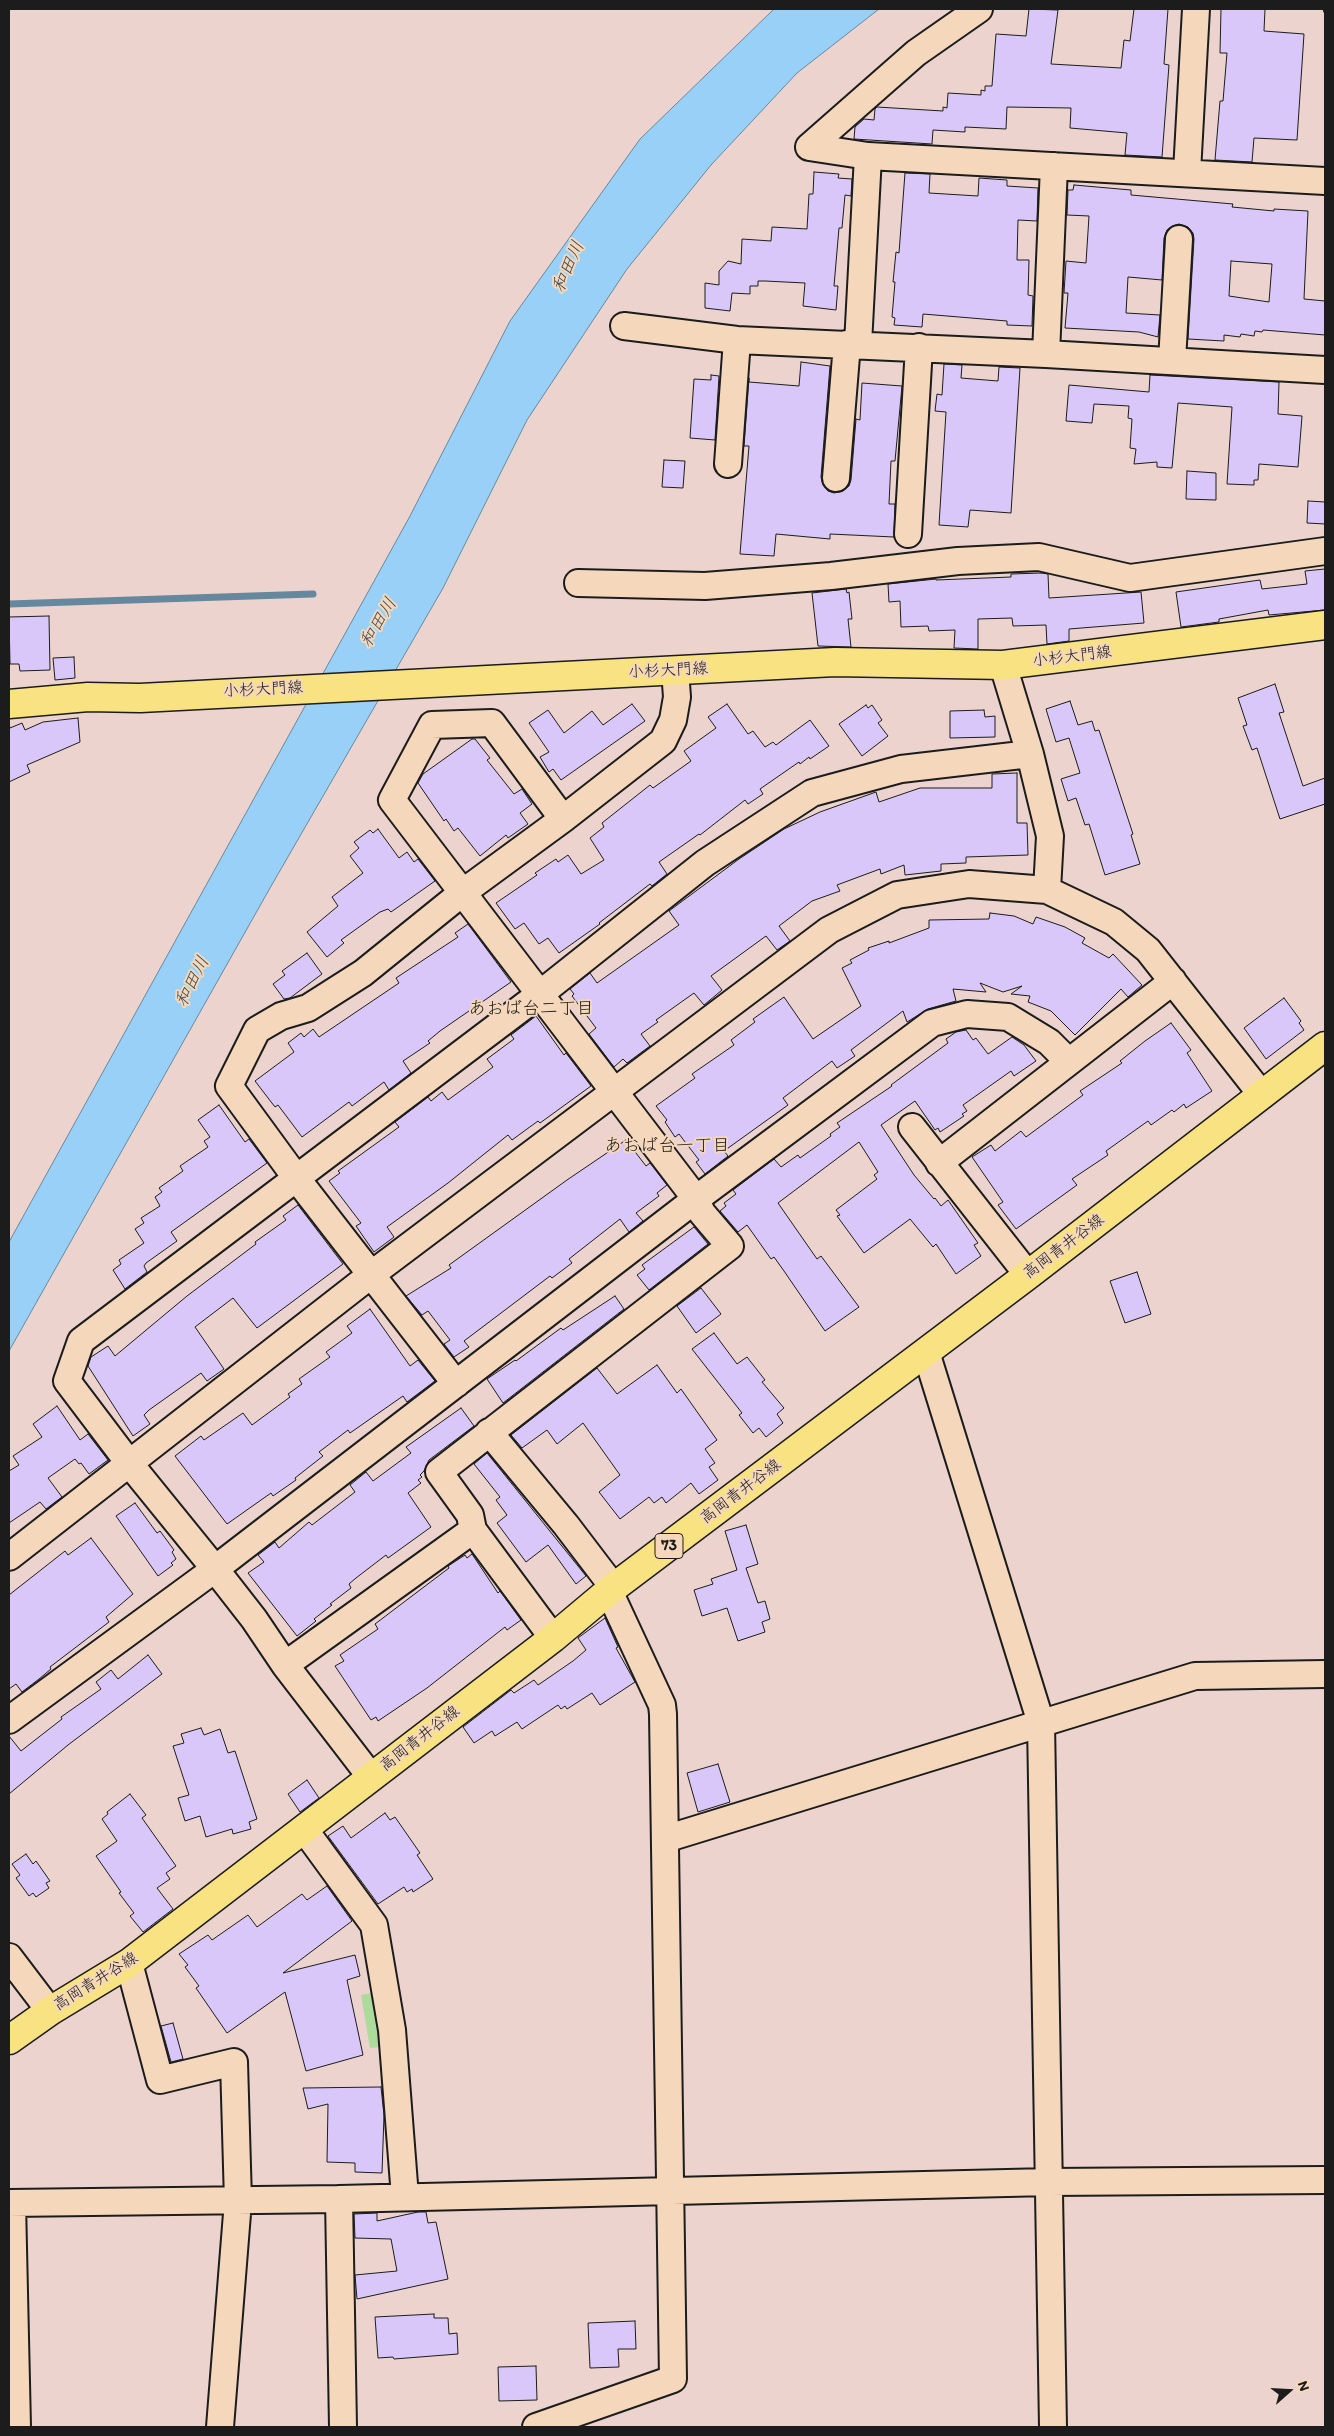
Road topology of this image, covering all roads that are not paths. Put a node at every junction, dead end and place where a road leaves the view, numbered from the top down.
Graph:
1 (980, 9) edge
2 (1196, 9) edge
3 (868, 156) junction
4 (1054, 166) junction
5 (1187, 172) junction
6 (1325, 181) edge
7 (1179, 239) dead end
8 (624, 326) dead end
9 (737, 340) junction
10 (852, 344) junction
11 (919, 347) junction
12 (1046, 354) junction
13 (1172, 361) junction
14 (1325, 370) edge
15 (728, 464) dead end
16 (836, 478) dead end
17 (908, 534) dead end
18 (1325, 551) edge
19 (578, 583) dead end
20 (1325, 625) edge
21 (1003, 665) junction
22 (675, 670) junction
23 (9, 704) edge
24 (1030, 754) junction
25 (563, 819) junction
26 (1046, 890) junction
27 (462, 893) junction
28 (1173, 981) junction
29 (540, 994) junction
30 (1325, 1046) edge
31 (1068, 1061) junction
32 (614, 1092) junction
33 (1262, 1095) junction
34 (912, 1127) dead end
35 (939, 1163) junction
36 (297, 1179) junction
37 (696, 1200) junction
38 (372, 1274) junction
39 (1028, 1274) junction
40 (926, 1352) junction
41 (456, 1384) junction
42 (489, 1432) junction
43 (129, 1463) junction
44 (473, 1530) junction
45 (9, 1558) edge
46 (215, 1569) junction
47 (611, 1590) junction
48 (553, 1638) junction
49 (285, 1665) junction
50 (1325, 1674) edge
51 (9, 1720) edge
52 (1040, 1723) junction
53 (371, 1777) junction
54 (304, 1830) junction
55 (665, 1839) junction
56 (9, 1957) edge
57 (129, 1963) junction
58 (50, 2011) junction
59 (9, 2040) edge
60 (1325, 2180) edge
61 (1049, 2182) junction
62 (669, 2192) junction
63 (405, 2197) junction
64 (339, 2199) junction
65 (238, 2201) junction
66 (11, 2203) edge
67 (17, 2427) edge
68 (220, 2427) edge
69 (343, 2427) edge
70 (536, 2427) edge
71 (1053, 2427) edge

1 - 3 street
2 - 5 street
3 - 4 street
3 - 10 street
4 - 5 street
4 - 12 street
5 - 6 street
7 - 13 street
8 - 9 street
9 - 10 street
9 - 15 street
10 - 11 street
10 - 16 street
11 - 12 street
11 - 17 street
12 - 13 street
13 - 14 street
18 - 19 street
20 - 21 main road, 小杉大門線
21 - 22 main road, 小杉大門線
21 - 24 street
22 - 23 main road, 小杉大門線
22 - 25 street
24 - 26 street
24 - 29 street
25 - 27 street
25 - 27 street
26 - 28 street
26 - 32 street
27 - 29 street
27 - 36 street
28 - 31 street
28 - 33 street
29 - 32 street
29 - 36 street
30 - 33 main road, 高岡青井谷線 / 73
31 - 35 street
31 - 37 street
32 - 37 street
32 - 38 street
33 - 39 main road, 高岡青井谷線 / 73
34 - 35 street
35 - 39 street
36 - 38 street
36 - 43 street
37 - 41 street
37 - 42 street
38 - 41 street
38 - 43 street
39 - 40 main road, 高岡青井谷線 / 73
40 - 47 main road, 高岡青井谷線 / 73
40 - 52 street
41 - 46 street
42 - 44 street
42 - 47 street
43 - 45 street
43 - 46 street
44 - 48 street
44 - 49 street
46 - 49 street
46 - 51 street
47 - 48 main road, 高岡青井谷線 / 73
47 - 55 street
48 - 53 main road, 高岡青井谷線 / 73
49 - 53 street
50 - 52 street
52 - 55 street
52 - 61 street
53 - 54 main road, 高岡青井谷線 / 73
54 - 57 main road, 高岡青井谷線 / 73
54 - 63 street
55 - 62 street
56 - 58 street
57 - 58 main road, 高岡青井谷線 / 73
57 - 65 street
58 - 59 main road, 高岡青井谷線 / 73
60 - 61 street
61 - 62 street
61 - 71 street
62 - 63 street
62 - 70 street
63 - 64 street
64 - 65 street
64 - 69 street
65 - 66 street
65 - 68 street
66 - 67 street

